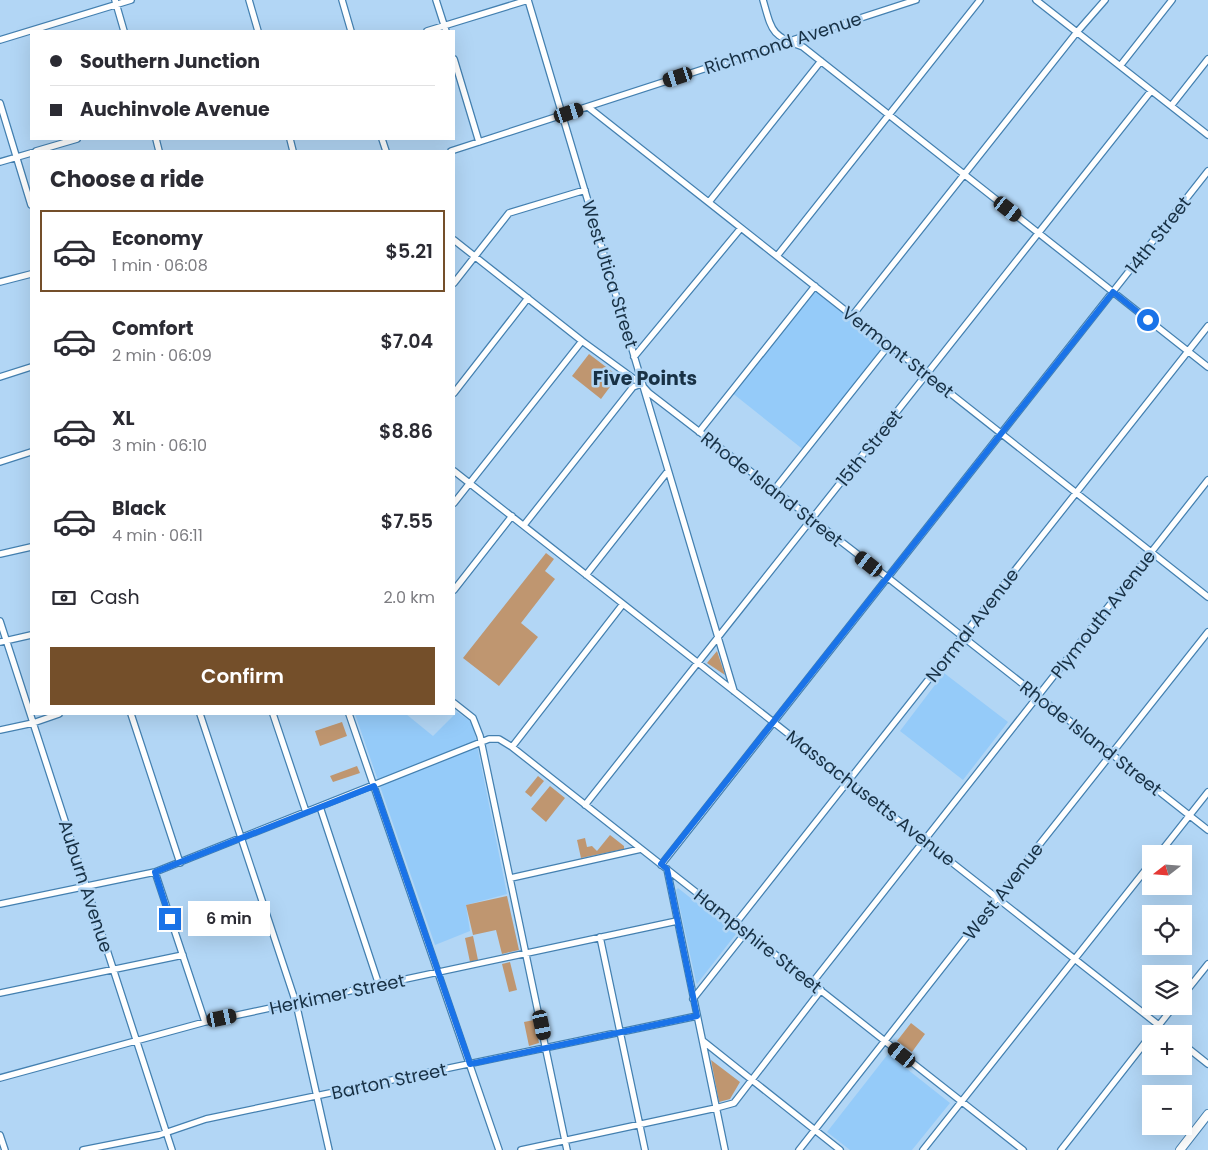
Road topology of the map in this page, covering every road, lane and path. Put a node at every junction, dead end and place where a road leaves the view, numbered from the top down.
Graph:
1 (130, 0) edge
2 (249, 0) edge
3 (342, 0) edge
4 (436, 0) edge
5 (528, 0) edge
6 (763, 0) edge
7 (916, 0) edge
8 (980, 0) edge
9 (1036, 0) edge
10 (1105, 0) edge
11 (1172, 0) edge
12 (116, 2) edge
13 (445, 29) edge
14 (30, 30) edge
15 (31, 30) edge
16 (124, 30) edge
17 (258, 30) edge
18 (351, 30) edge
19 (1077, 32) junction
20 (0, 40) edge
21 (787, 42) junction
22 (1208, 59) edge
23 (821, 60) junction
24 (455, 62) edge
25 (1120, 66) junction
26 (1151, 91) junction
27 (0, 103) edge
28 (1171, 106) junction
29 (588, 107) junction
30 (563, 115) junction
31 (889, 115) junction
32 (1208, 135) edge
33 (74, 140) edge
34 (479, 142) junction
35 (39, 150) edge
36 (454, 150) edge
37 (30, 152) edge
38 (17, 157) junction
39 (0, 162) edge
40 (1208, 171) edge
41 (964, 174) junction
42 (585, 190) junction
43 (30, 202) edge
44 (709, 202) junction
45 (741, 228) junction
46 (1039, 233) junction
47 (455, 241) edge
48 (475, 256) junction
49 (777, 256) junction
50 (30, 274) edge
51 (0, 282) edge
52 (455, 282) edge
53 (815, 286) junction
54 (1113, 292) junction
55 (528, 298) junction
56 (852, 316) junction
57 (1208, 326) edge
58 (582, 342) junction
59 (889, 345) junction
60 (1188, 351) junction
61 (634, 357) junction
62 (30, 367) edge
63 (1208, 367) edge
64 (927, 375) junction
65 (0, 377) edge
66 (642, 384) junction
67 (455, 392) edge
68 (699, 432) junction
69 (1001, 433) junction
70 (30, 452) edge
71 (0, 462) edge
72 (668, 471) junction
73 (455, 472) edge
74 (1208, 480) edge
75 (470, 483) junction
76 (774, 490) junction
77 (1076, 492) junction
78 (455, 502) edge
79 (512, 516) junction
80 (812, 520) junction
81 (524, 526) junction
82 (30, 547) edge
83 (1152, 552) junction
84 (0, 554) edge
85 (586, 575) junction
86 (887, 578) junction
87 (455, 589) edge
88 (1208, 597) edge
89 (623, 604) junction
90 (0, 622) edge
91 (1208, 632) edge
92 (30, 635) edge
93 (962, 637) junction
94 (718, 638) junction
95 (3, 641) edge
96 (699, 663) junction
97 (734, 691) junction
98 (1038, 696) junction
99 (455, 704) edge
100 (30, 715) edge
101 (30, 715) edge
102 (56, 715) edge
103 (131, 715) edge
104 (200, 715) edge
105 (274, 715) edge
106 (349, 715) edge
107 (773, 722) junction
108 (33, 723) junction
109 (0, 730) edge
110 (482, 742) junction
111 (512, 747) junction
112 (1112, 754) junction
113 (848, 781) junction
114 (374, 786) junction
115 (1208, 792) edge
116 (585, 805) junction
117 (320, 807) junction
118 (306, 812) junction
119 (1189, 816) junction
120 (1208, 830) edge
121 (241, 838) junction
122 (924, 841) junction
123 (1166, 845) edge
124 (641, 849) junction
125 (180, 862) junction
126 (661, 864) junction
127 (667, 869) junction
128 (155, 872) junction
129 (1142, 874) edge
130 (511, 878) junction
131 (86, 887) junction
132 (997, 898) junction
133 (0, 904) edge
134 (676, 921) junction
135 (736, 923) junction
136 (746, 932) junction
137 (600, 937) junction
138 (526, 954) junction
139 (183, 955) junction
140 (1075, 958) junction
141 (1208, 964) edge
142 (113, 969) junction
143 (438, 973) junction
144 (812, 983) junction
145 (1192, 984) edge
146 (379, 985) junction
147 (821, 990) junction
148 (0, 993) edge
149 (693, 999) junction
150 (296, 1003) junction
151 (1167, 1015) edge
152 (697, 1016) junction
153 (204, 1022) junction
154 (1159, 1025) joint
155 (620, 1032) junction
156 (136, 1041) junction
157 (702, 1041) junction
158 (886, 1042) junction
159 (547, 1047) junction
160 (1142, 1047) edge
161 (1192, 1051) edge
162 (470, 1064) junction
163 (1208, 1064) edge
164 (0, 1078) edge
165 (752, 1080) junction
166 (316, 1096) junction
167 (962, 1102) junction
168 (716, 1108) junction
169 (1208, 1114) edge
170 (640, 1124) junction
171 (815, 1130) junction
172 (166, 1133) junction
173 (0, 1135) edge
174 (565, 1140) junction
175 (5, 1150) edge
176 (83, 1150) edge
177 (172, 1150) edge
178 (329, 1150) edge
179 (499, 1150) edge
180 (521, 1150) edge
181 (567, 1150) edge
182 (646, 1150) edge
183 (725, 1150) edge
184 (799, 1150) edge
185 (840, 1150) edge
186 (923, 1150) edge
187 (1023, 1150) edge
188 (1061, 1150) edge
189 (1180, 1150) edge

1 - 12 street
2 - 17 street
3 - 18 street
4 - 13 street
5 - 13 street
5 - 30 street, West Utica Street
6 - 21 street
7 - 21 street, Richmond Avenue
8 - 31 street
9 - 19 street
10 - 19 street
11 - 25 street
12 - 15 street
12 - 16 street
14 - 20 street
19 - 25 street
19 - 41 street
21 - 23 street
21 - 29 street, Richmond Avenue
22 - 28 street
23 - 31 street
23 - 44 street
24 - 34 street
25 - 26 street
26 - 28 street
26 - 46 street, 15th Street
27 - 38 street
28 - 32 street
29 - 30 street, Richmond Avenue
29 - 44 street, Vermont Street
30 - 34 street, Richmond Avenue
30 - 42 street, West Utica Street
31 - 41 street
31 - 49 street
33 - 35 street
34 - 36 street, Richmond Avenue
37 - 38 street
38 - 39 street
38 - 43 street
40 - 54 street, 14th Street
41 - 46 street
41 - 56 street
42 - 48 street
42 - 61 street, West Utica Street
44 - 45 street, Vermont Street
45 - 49 street, Vermont Street
45 - 61 street
46 - 54 street
46 - 64 street, 15th Street
47 - 48 street, Rhode Island Street
48 - 52 street
48 - 55 street, Rhode Island Street
49 - 53 street, Vermont Street
50 - 51 street
53 - 56 street, Vermont Street
53 - 68 street
54 - 60 street
54 - 69 street, 14th Street
55 - 58 street, Rhode Island Street
55 - 67 street
56 - 59 street, Vermont Street
57 - 60 street, Normal Avenue
58 - 66 street, Rhode Island Street
58 - 75 street
59 - 64 street, Vermont Street
59 - 76 street
60 - 63 street
60 - 77 street, Normal Avenue
61 - 66 street, West Utica Street
62 - 65 street
64 - 69 street, Vermont Street
64 - 80 street, 15th Street
66 - 68 street, Rhode Island Street
66 - 72 street, West Utica Street
66 - 81 street
68 - 76 street, Rhode Island Street
69 - 77 street, Vermont Street
69 - 86 street, 14th Street
70 - 71 street
72 - 85 street
72 - 94 street, West Utica Street
73 - 75 street, Massachusetts Avenue
74 - 83 street, Plymouth Avenue
75 - 78 street
75 - 79 street, Massachusetts Avenue
76 - 80 street, Rhode Island Street
77 - 83 street, Vermont Street
77 - 93 street, Normal Avenue
79 - 81 street, Massachusetts Avenue
79 - 87 street
80 - 86 street, Rhode Island Street
80 - 94 street, 15th Street
81 - 85 street, Massachusetts Avenue
82 - 84 street
83 - 88 street, Vermont Street
83 - 98 street, Plymouth Avenue
85 - 89 street, Massachusetts Avenue
86 - 93 street, Rhode Island Street
86 - 107 street, 14th Street
89 - 96 street, Massachusetts Avenue
89 - 111 street
90 - 95 street, Auburn Avenue
91 - 112 street, West Avenue
92 - 95 street
93 - 98 street, Rhode Island Street
93 - 113 street, Normal Avenue
94 - 96 street, 15th Street
94 - 97 street, West Utica Street
95 - 100 street, Auburn Avenue
96 - 97 street, Massachusetts Avenue
96 - 116 street, 15th Street
97 - 107 street, Massachusetts Avenue
98 - 112 street, Rhode Island Street
98 - 122 street, Plymouth Avenue
99 - 110 street
101 - 108 street, Auburn Avenue
102 - 108 street
103 - 125 street
104 - 121 street
105 - 118 street
106 - 114 street
107 - 113 street, Massachusetts Avenue
107 - 126 street, 14th Street
108 - 109 street
108 - 131 street, Auburn Avenue
110 - 111 street, Hampshire Street
110 - 114 street
110 - 130 street
111 - 116 street, Hampshire Street
112 - 119 street, Rhode Island Street
112 - 132 street, West Avenue
113 - 122 street, Massachusetts Avenue
113 - 135 street, Normal Avenue
114 - 117 street
114 - 143 street
115 - 119 street
116 - 124 street, Hampshire Street
117 - 118 street
117 - 146 street
118 - 121 street
119 - 120 street, Rhode Island Street
119 - 123 street
121 - 125 street
121 - 150 street
122 - 132 street, Massachusetts Avenue
122 - 144 street, Plymouth Avenue
124 - 126 street, Hampshire Street
124 - 130 street
125 - 128 street
126 - 127 street, Hampshire Street
127 - 134 street
127 - 135 street, Hampshire Street
128 - 131 street
128 - 139 street
129 - 140 street
130 - 138 street
131 - 133 street
131 - 142 street, Auburn Avenue
132 - 140 street, Massachusetts Avenue
132 - 158 street, West Avenue
134 - 137 street, Herkimer Street
134 - 149 street
135 - 136 street, Hampshire Street
136 - 144 street, Hampshire Street
136 - 149 street
137 - 138 street, Herkimer Street
137 - 155 street
138 - 143 street, Herkimer Street
138 - 159 street
139 - 142 street
139 - 153 street
140 - 154 street, Massachusetts Avenue
140 - 167 street
141 - 145 street
142 - 148 street
142 - 156 street, Auburn Avenue
143 - 146 street, Herkimer Street
143 - 162 street
144 - 147 street, Hampshire Street
146 - 150 street, Herkimer Street
147 - 158 street, Hampshire Street
147 - 165 street
149 - 152 street
150 - 153 street, Herkimer Street
150 - 166 street
151 - 154 street
152 - 155 street, Barton Street
152 - 157 street
153 - 156 street, Herkimer Street
155 - 159 street, Barton Street
155 - 170 street
156 - 164 street, Herkimer Street
156 - 172 street, Auburn Avenue
157 - 165 street
157 - 168 street
158 - 167 street, Hampshire Street
158 - 171 street, West Avenue
159 - 162 street, Barton Street
159 - 174 street
160 - 188 street
161 - 163 street
162 - 166 street, Barton Street
162 - 179 street
165 - 168 street
165 - 171 street
166 - 172 street, Barton Street
166 - 178 street
167 - 186 street
167 - 187 street, Hampshire Street
168 - 170 street
168 - 183 street
169 - 189 main road
170 - 174 street
170 - 182 street
171 - 184 street, West Avenue
171 - 185 street
172 - 176 street, Barton Street
172 - 177 street, Auburn Avenue
173 - 175 street
174 - 180 street
174 - 181 street

